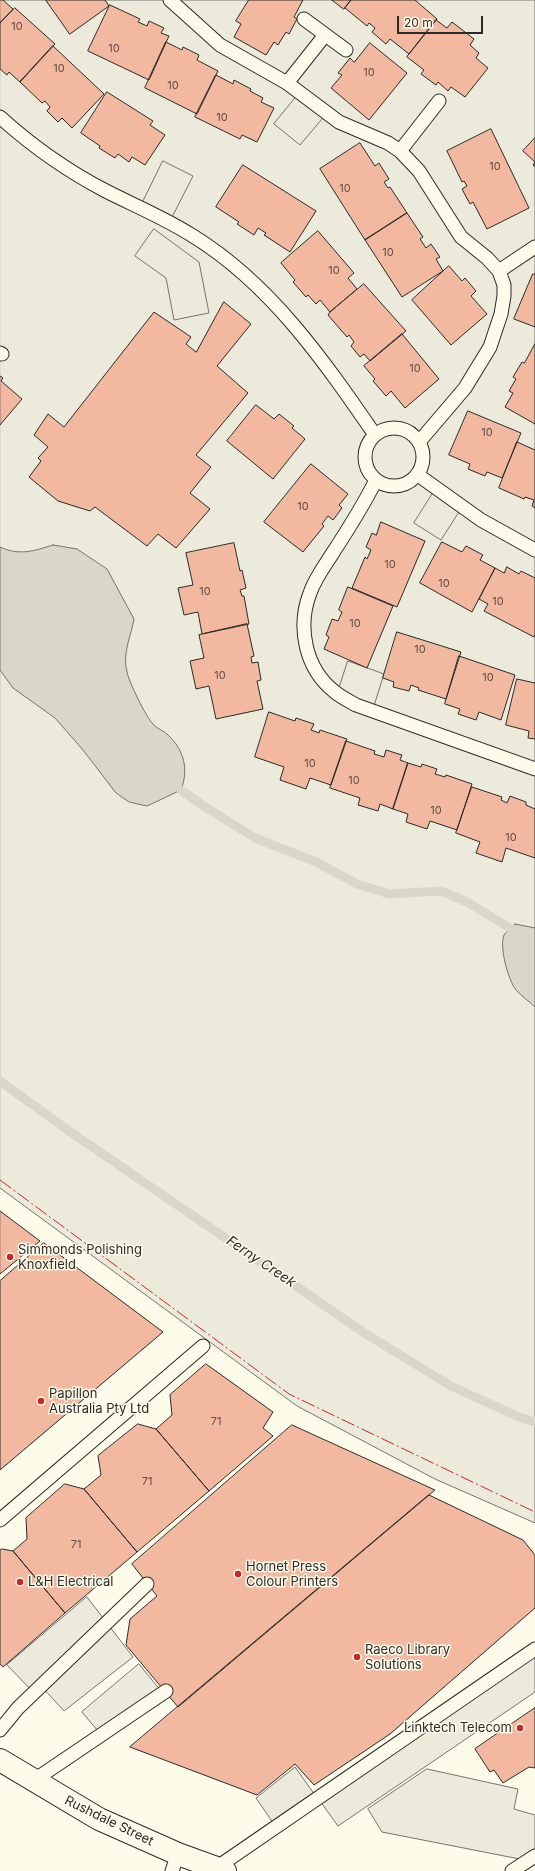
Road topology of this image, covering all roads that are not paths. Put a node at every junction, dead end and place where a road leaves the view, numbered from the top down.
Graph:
1 (170, 0) edge
2 (304, 19) dead end
3 (325, 36) junction
4 (346, 50) dead end
5 (287, 83) junction
6 (439, 101) dead end
7 (0, 118) edge
8 (400, 151) junction
9 (535, 247) edge
10 (499, 271) junction
11 (375, 435) junction
12 (419, 442) junction
13 (418, 475) junction
14 (376, 480) junction
15 (535, 550) edge
16 (535, 769) edge
17 (203, 1346) dead end
18 (0, 1520) edge
19 (147, 1584) dead end
20 (535, 1649) edge
21 (166, 1691) dead end
22 (0, 1730) edge
23 (0, 1760) edge
24 (33, 1781) junction
25 (535, 1856) edge
26 (175, 1863) edge
27 (221, 1870) edge
28 (512, 1871) edge

1 - 5 lane
2 - 3 lane
3 - 4 lane
3 - 5 lane
5 - 8 lane
6 - 8 lane
7 - 11 lane
8 - 10 lane
9 - 10 lane
10 - 12 lane
11 - 12 lane
11 - 14 lane
12 - 13 lane
13 - 14 lane
13 - 15 lane
14 - 16 lane
17 - 18 lane
19 - 22 lane
20 - 27 lane
21 - 24 lane
23 - 24 street, Rushdale Street
24 - 26 street, Rushdale Street
25 - 28 lane
26 - 27 street, Rushdale Street

